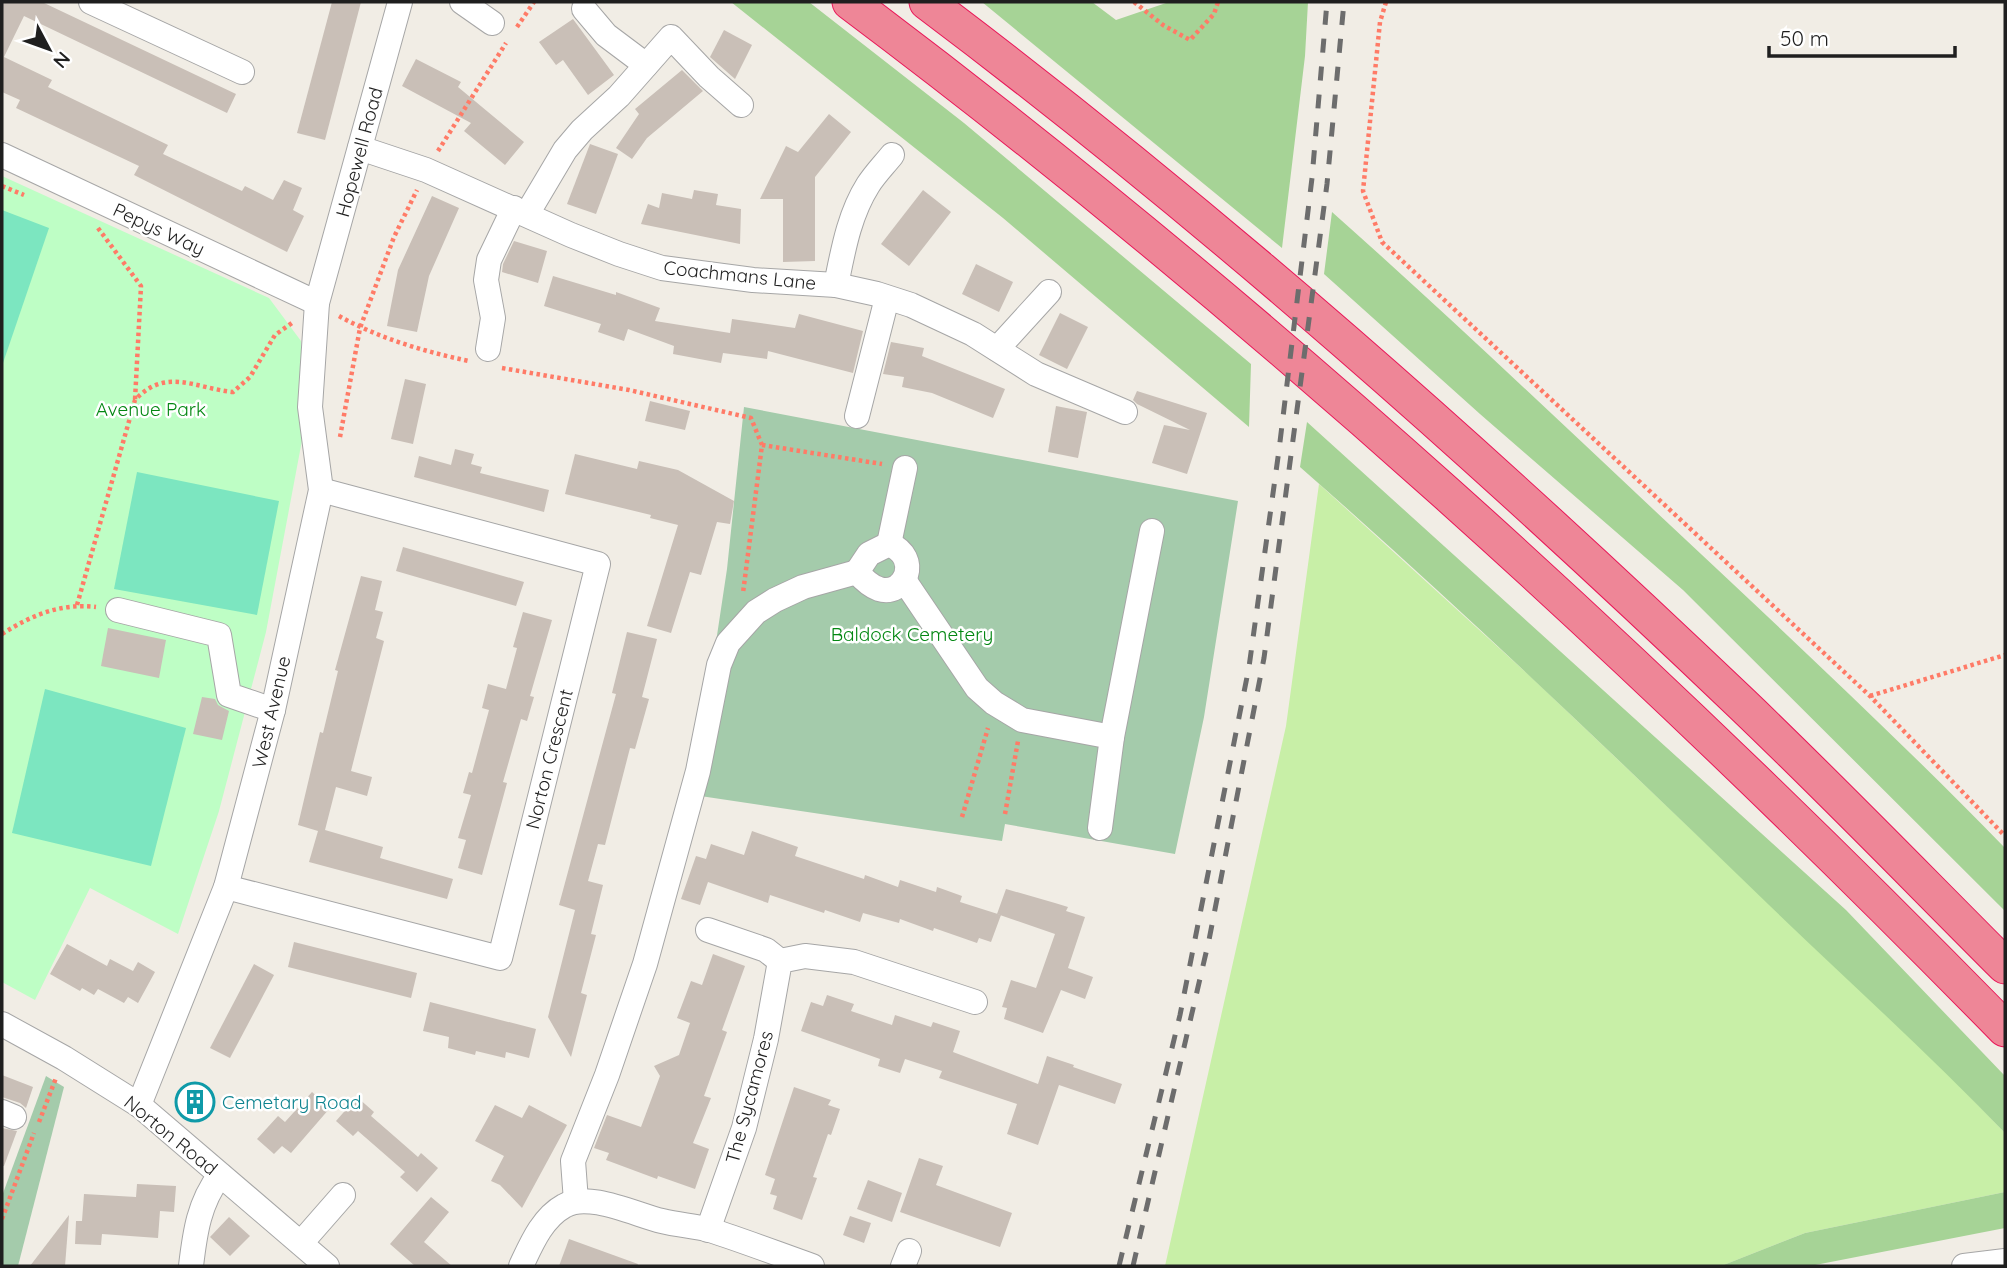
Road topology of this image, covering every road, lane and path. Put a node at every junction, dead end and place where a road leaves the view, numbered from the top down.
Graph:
1 (93, 2) edge
2 (400, 2) edge
3 (462, 2) edge
4 (534, 2) edge
5 (850, 2) edge
6 (927, 2) edge
7 (1133, 2) edge
8 (1218, 2) edge
9 (1386, 2) edge
10 (584, 9) dead end
11 (492, 23) dead end
12 (646, 65) junction
13 (242, 72) dead end
14 (741, 106) dead end
15 (360, 148) junction
16 (2, 155) edge
17 (892, 155) dead end
18 (426, 170) junction
19 (2, 186) edge
20 (36, 200) dead end
21 (521, 211) junction
22 (93, 222) dead end
23 (836, 285) junction
24 (1049, 292) dead end
25 (887, 298) junction
26 (317, 303) junction
27 (360, 328) junction
28 (997, 349) junction
29 (485, 359) junction
30 (135, 400) junction
31 (1125, 412) dead end
32 (857, 415) dead end
33 (338, 444) dead end
34 (762, 445) junction
35 (905, 468) joint
36 (321, 490) junction
37 (1152, 531) dead end
38 (888, 544) junction
39 (857, 572) junction
40 (904, 580) junction
41 (77, 605) junction
42 (118, 610) joint
43 (738, 629) junction
44 (2, 634) edge
45 (2005, 655) edge
46 (1870, 696) junction
47 (994, 703) junction
48 (273, 709) junction
49 (1022, 720) junction
50 (1112, 737) junction
51 (1004, 814) dead end
52 (962, 817) dead end
53 (1100, 828) dead end
54 (2005, 836) edge
55 (226, 887) junction
56 (708, 930) dead end
57 (780, 961) junction
58 (2005, 966) edge
59 (975, 1002) dead end
60 (2, 1024) edge
61 (2005, 1029) edge
62 (64, 1058) junction
63 (139, 1105) junction
64 (220, 1175) junction
65 (343, 1195) dead end
66 (576, 1200) junction
67 (2, 1219) edge
68 (708, 1230) junction
69 (301, 1244) junction
70 (2005, 1261) edge
71 (191, 1266) edge
72 (327, 1266) edge
73 (521, 1266) edge
74 (812, 1266) edge
75 (1964, 1266) edge

1 - 13 street
2 - 15 street, Hopewell Road
3 - 11 street
4 - 18 path
5 - 61 highway
6 - 58 highway
7 - 8 path
9 - 46 path
10 - 12 street
12 - 14 street
12 - 21 street
15 - 18 street, Coachmans Lane
15 - 26 street, Hopewell Road
16 - 26 street, Pepys Way
17 - 23 street, Coachmans Lane
18 - 21 street, Coachmans Lane
18 - 27 path
19 - 20 path
21 - 23 street, Coachmans Lane
21 - 29 street
22 - 30 path
23 - 25 street, Coachmans Lane
24 - 28 street
25 - 28 street, Coachmans Lane
25 - 32 street
26 - 30 path
26 - 36 street, West Avenue
27 - 29 path
27 - 33 path
28 - 31 street, Coachmans Lane
29 - 34 path
30 - 41 path
34 - 35 path
34 - 43 path
35 - 38 street
36 - 48 street, West Avenue
36 - 55 street, Norton Crescent
37 - 50 street
38 - 39 street
38 - 40 street
39 - 40 street
39 - 43 street
40 - 47 street
41 - 42 path
41 - 44 path
42 - 48 street
43 - 66 street
45 - 46 path
46 - 54 path
47 - 49 street
47 - 52 path
48 - 55 street, West Avenue
49 - 50 street
49 - 51 path
50 - 53 street
55 - 63 street, West Avenue
56 - 57 street
57 - 59 street
57 - 68 street, The Sycamores
60 - 62 street, Norton Road
62 - 63 street, Norton Road
62 - 67 path
63 - 64 street, Norton Road
64 - 69 street, Norton Road
64 - 71 street
65 - 69 street
66 - 68 street
66 - 73 street
68 - 74 street
69 - 72 street, Norton Road
70 - 75 street

